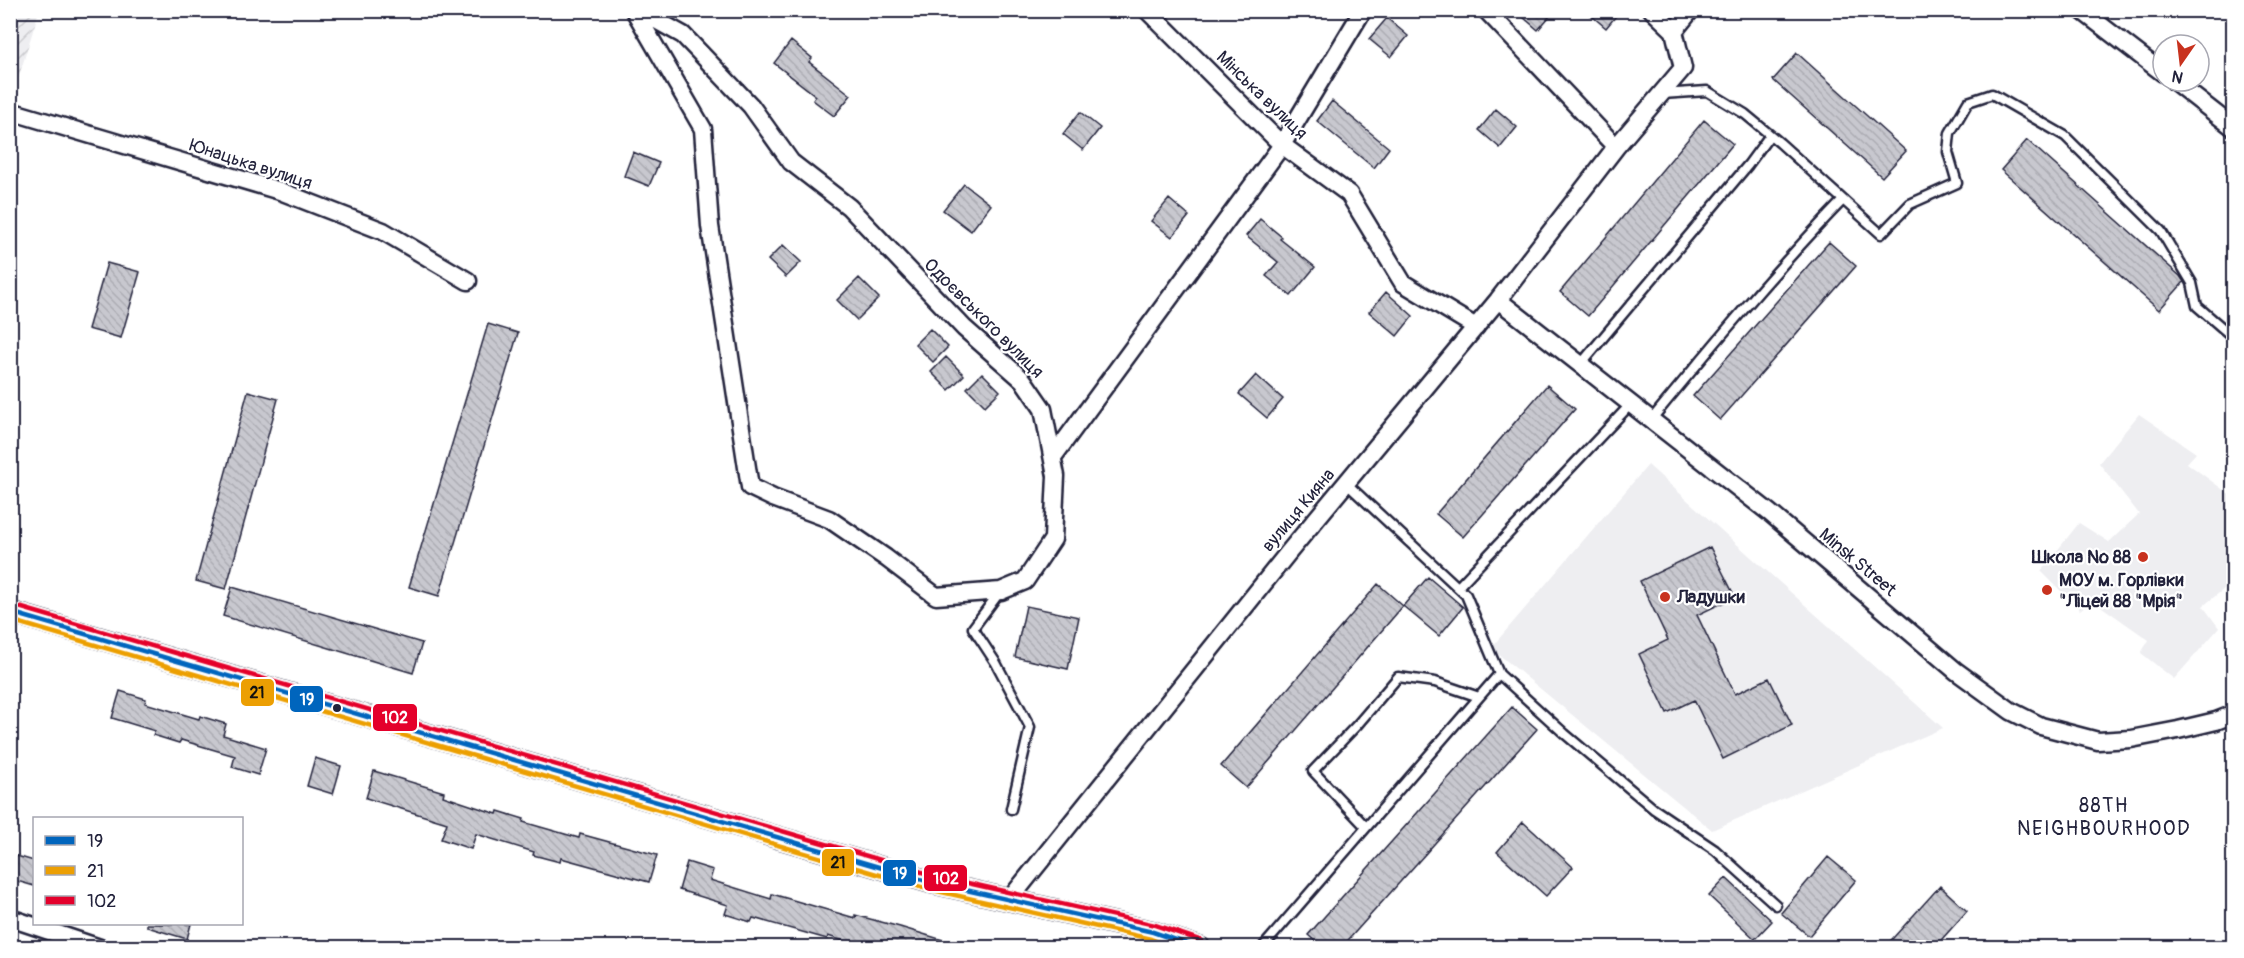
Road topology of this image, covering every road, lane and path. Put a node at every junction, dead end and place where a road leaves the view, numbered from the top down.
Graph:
1 (634, 10) edge
2 (638, 10) edge
3 (1147, 10) edge
4 (1363, 10) edge
5 (1486, 10) edge
6 (1652, 10) edge
7 (1691, 10) edge
8 (2081, 10) edge
9 (1674, 31) junction
10 (2151, 64) edge
11 (2189, 93) edge
12 (1661, 94) junction
13 (10, 111) edge
14 (2234, 128) edge
15 (1770, 135) junction
16 (1282, 146) junction
17 (1616, 147) junction
18 (1844, 200) junction
19 (468, 281) dead end
20 (1498, 300) junction
21 (1476, 327) junction
22 (2234, 338) edge
23 (1580, 365) junction
24 (1630, 405) junction
25 (1650, 421) junction
26 (1053, 457) junction
27 (1346, 483) junction
28 (1458, 586) junction
29 (1001, 591) junction
30 (10, 612) edge
31 (1499, 674) junction
32 (1479, 697) junction
33 (2234, 714) edge
34 (1011, 809) dead end
35 (1366, 827) junction
36 (1010, 899) junction
37 (1776, 905) dead end
38 (10, 918) edge
39 (100, 948) edge
40 (1200, 948) edge
41 (1262, 948) edge

1 - 29 street, Одоєвського вулиця
2 - 26 street, Одоєвського вулиця
3 - 16 street, Мінська вулиця
4 - 16 street
5 - 17 street
6 - 9 street
7 - 9 street
8 - 10 street
9 - 12 street, вулиця Кияна
11 - 14 street
12 - 15 lane
12 - 17 street, вулиця Кияна
13 - 19 street, Юнацька вулиця
15 - 18 lane
15 - 23 lane
16 - 21 street, Мінська вулиця
16 - 26 street
17 - 20 street, вулиця Кияна
18 - 22 lane
18 - 25 lane
20 - 21 street, вулиця Кияна
20 - 23 street, Minsk Street
21 - 27 street, вулиця Кияна
23 - 24 street, Minsk Street
24 - 25 street, Minsk Street
24 - 28 lane
25 - 33 street, Minsk Street
26 - 29 street, Одоєвського вулиця
27 - 28 lane
27 - 36 street, вулиця Кияна
28 - 31 lane
29 - 34 lane
30 - 36 street
31 - 32 lane
31 - 37 lane
32 - 35 lane
32 - 35 lane
35 - 41 lane
36 - 40 street
38 - 39 street

